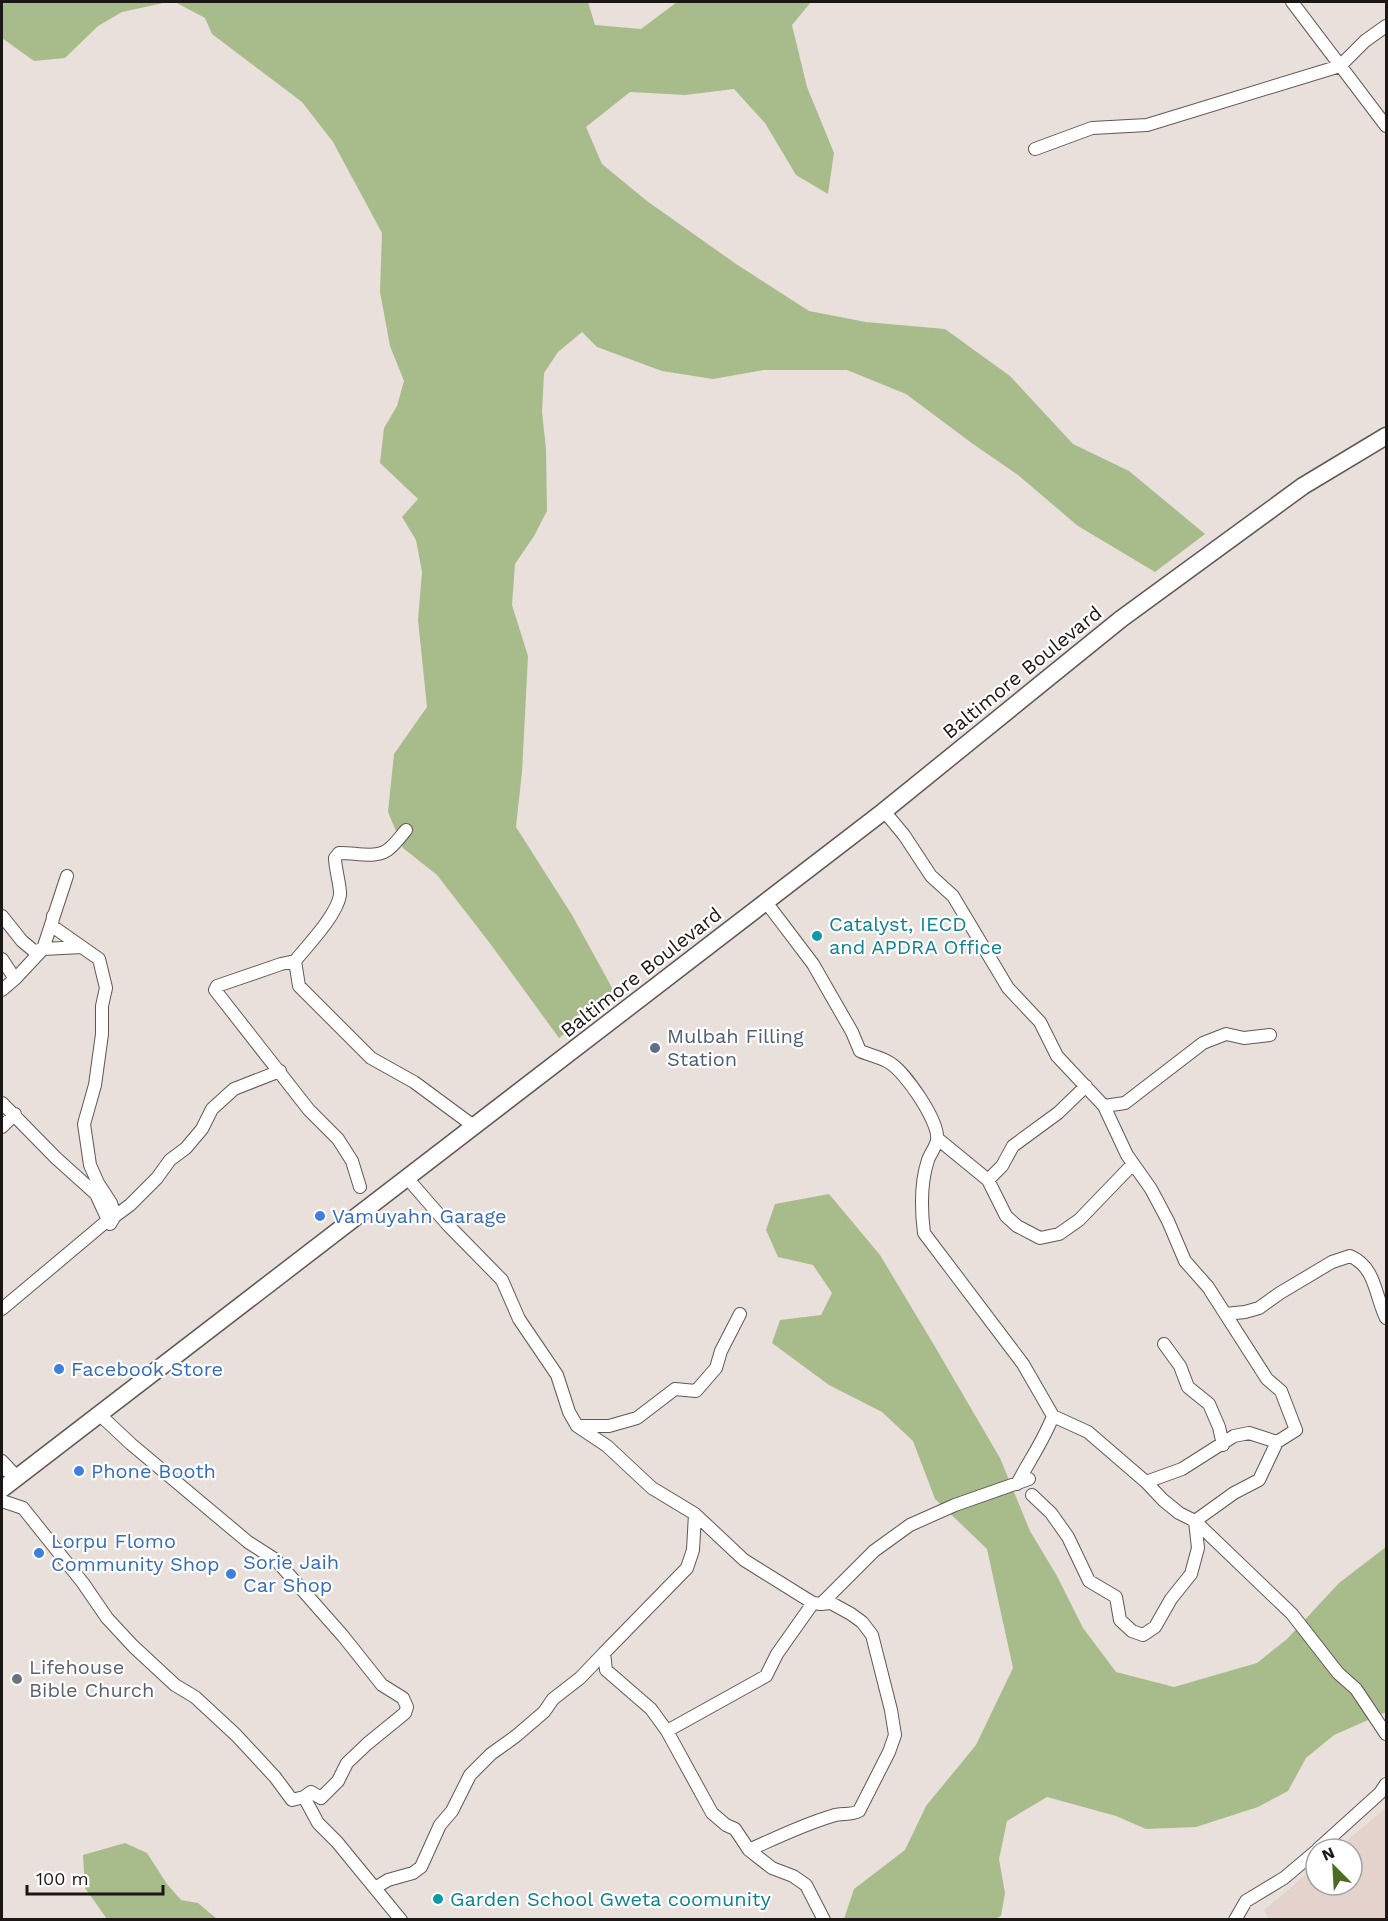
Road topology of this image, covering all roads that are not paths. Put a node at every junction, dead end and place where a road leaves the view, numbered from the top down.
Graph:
1 (1292, 2) edge
2 (1386, 26) edge
3 (1340, 66) junction
4 (1386, 126) edge
5 (1035, 149) dead end
6 (1386, 436) edge
7 (884, 812) junction
8 (406, 830) dead end
9 (67, 876) dead end
10 (766, 902) junction
11 (2, 916) edge
12 (53, 916) junction
13 (84, 947) junction
14 (43, 949) junction
15 (2, 959) edge
16 (295, 961) junction
17 (15, 980) junction
18 (2, 990) edge
19 (1270, 1035) dead end
20 (280, 1071) junction
21 (1086, 1086) junction
22 (2, 1103) edge
23 (1104, 1106) junction
24 (15, 1114) junction
25 (2, 1127) edge
26 (474, 1127) junction
27 (938, 1139) junction
28 (1133, 1164) junction
29 (408, 1179) junction
30 (988, 1180) junction
31 (360, 1187) dead end
32 (112, 1218) junction
33 (2, 1309) edge
34 (740, 1314) dead end
35 (1225, 1314) junction
36 (1386, 1318) edge
37 (1164, 1344) dead end
38 (99, 1414) junction
39 (1053, 1416) junction
40 (577, 1426) junction
41 (1277, 1442) junction
42 (1223, 1444) junction
43 (2, 1461) edge
44 (9, 1472) edge
45 (1146, 1482) junction
46 (2, 1489) edge
47 (1032, 1495) dead end
48 (2, 1501) edge
49 (694, 1514) junction
50 (1195, 1521) junction
51 (817, 1603) junction
52 (604, 1653) junction
53 (668, 1731) junction
54 (1386, 1732) edge
55 (1386, 1784) edge
56 (304, 1797) junction
57 (1331, 1837) edge
58 (750, 1850) junction
59 (1304, 1861) edge
60 (375, 1888) junction
61 (401, 1920) edge
62 (824, 1920) edge
63 (1235, 1920) edge

1 - 3 street
2 - 3 street
3 - 4 street
3 - 5 street
6 - 7 highway, Baltimore Boulevard
7 - 10 highway, Baltimore Boulevard
7 - 21 street
8 - 16 street
9 - 12 street
10 - 26 highway, Baltimore Boulevard
10 - 27 street
11 - 14 street
12 - 13 street
12 - 14 street
13 - 14 street
13 - 32 street
14 - 17 street
15 - 17 street
16 - 20 street
16 - 26 street
17 - 18 street
19 - 23 street
20 - 31 street
20 - 32 street
21 - 23 street
21 - 30 street
22 - 24 street
23 - 28 street
24 - 25 street
24 - 32 street
26 - 29 highway, Baltimore Boulevard
27 - 30 street
27 - 39 street
28 - 30 street
28 - 35 street
29 - 38 highway, Baltimore Boulevard
29 - 40 street
32 - 33 street
34 - 40 street
35 - 36 street
35 - 41 street
37 - 42 street
38 - 44 highway, Baltimore Boulevard
38 - 56 street
39 - 45 street
39 - 51 street
40 - 49 street
41 - 42 street
41 - 50 street
42 - 45 street
43 - 44 street
44 - 46 highway, Baltimore Boulevard
45 - 50 street
47 - 50 street
48 - 56 street
49 - 51 street
49 - 52 street
50 - 54 street
51 - 53 street
51 - 58 street
52 - 53 street
52 - 60 street
53 - 58 street
55 - 57 street
56 - 60 street
58 - 62 street
59 - 63 street
60 - 61 street

